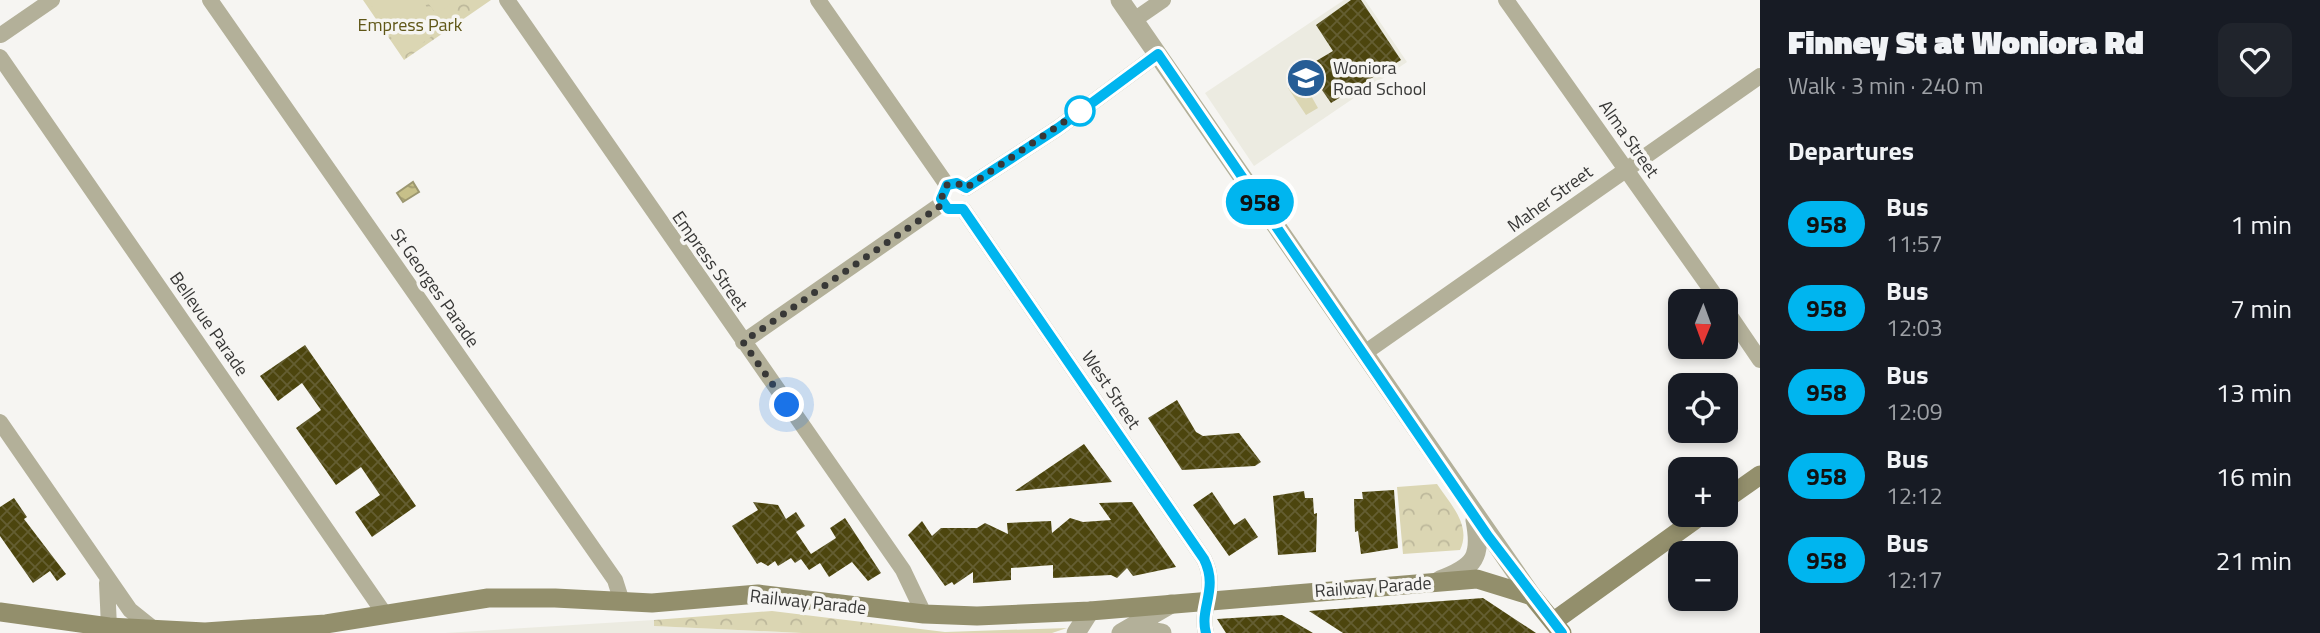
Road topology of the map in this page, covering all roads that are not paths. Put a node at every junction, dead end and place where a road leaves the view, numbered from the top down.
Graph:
1 (52, 0) edge
2 (210, 0) edge
3 (507, 0) edge
4 (818, 0) edge
5 (1121, 0) edge
6 (1163, 0) edge
7 (1506, 0) edge
8 (1135, 20) junction
9 (0, 40) edge
10 (1158, 54) junction
11 (0, 57) edge
12 (1760, 76) edge
13 (1627, 168) junction
14 (947, 185) junction
15 (966, 188) junction
16 (943, 204) junction
17 (963, 209) junction
18 (1711, 289) edge
19 (1738, 328) edge
20 (743, 342) junction
21 (1363, 354) junction
22 (1760, 360) edge
23 (0, 422) edge
24 (1760, 475) edge
25 (1738, 491) edge
26 (1474, 517) junction
27 (1686, 527) edge
28 (106, 577) junction
29 (1436, 582) junction
30 (1532, 596) junction
31 (1210, 600) junction
32 (622, 602) junction
33 (1171, 604) junction
34 (1090, 611) junction
35 (0, 612) edge
36 (384, 613) junction
37 (924, 614) junction
38 (109, 627) junction
39 (1558, 627) edge
40 (156, 630) junction
41 (283, 631) edge
42 (1127, 631) edge
43 (1076, 633) edge
44 (1162, 633) edge
45 (1206, 633) edge

1 - 9 street
2 - 32 street, St Georges Parade
3 - 20 street, Empress Street
4 - 14 street
5 - 8 street
6 - 8 street
7 - 13 street, Alma Street
8 - 10 street
10 - 15 street
10 - 21 street
11 - 36 street, Bellevue Parade
12 - 13 street, Maher Street
13 - 18 street, Alma Street
13 - 21 street, Maher Street
14 - 15 street
14 - 16 street
15 - 17 street
16 - 17 street
16 - 20 street
17 - 31 street, West Street
19 - 22 street
20 - 37 street, Empress Street
21 - 26 street
23 - 28 street
24 - 25 main road
26 - 29 street
26 - 30 street
27 - 39 main road
28 - 38 street
28 - 40 street
29 - 30 main road, Railway Parade
29 - 31 main road, Railway Parade
30 - 39 main road
31 - 33 main road, Railway Parade
31 - 45 street, West Street
32 - 36 main road, Railway Parade
32 - 37 main road, Railway Parade
33 - 34 main road, Railway Parade
33 - 42 street
34 - 37 main road, Railway Parade
34 - 43 street
35 - 38 main road, Railway Parade
36 - 41 main road, Railway Parade
38 - 40 main road, Railway Parade
40 - 41 main road, Railway Parade
42 - 44 street

